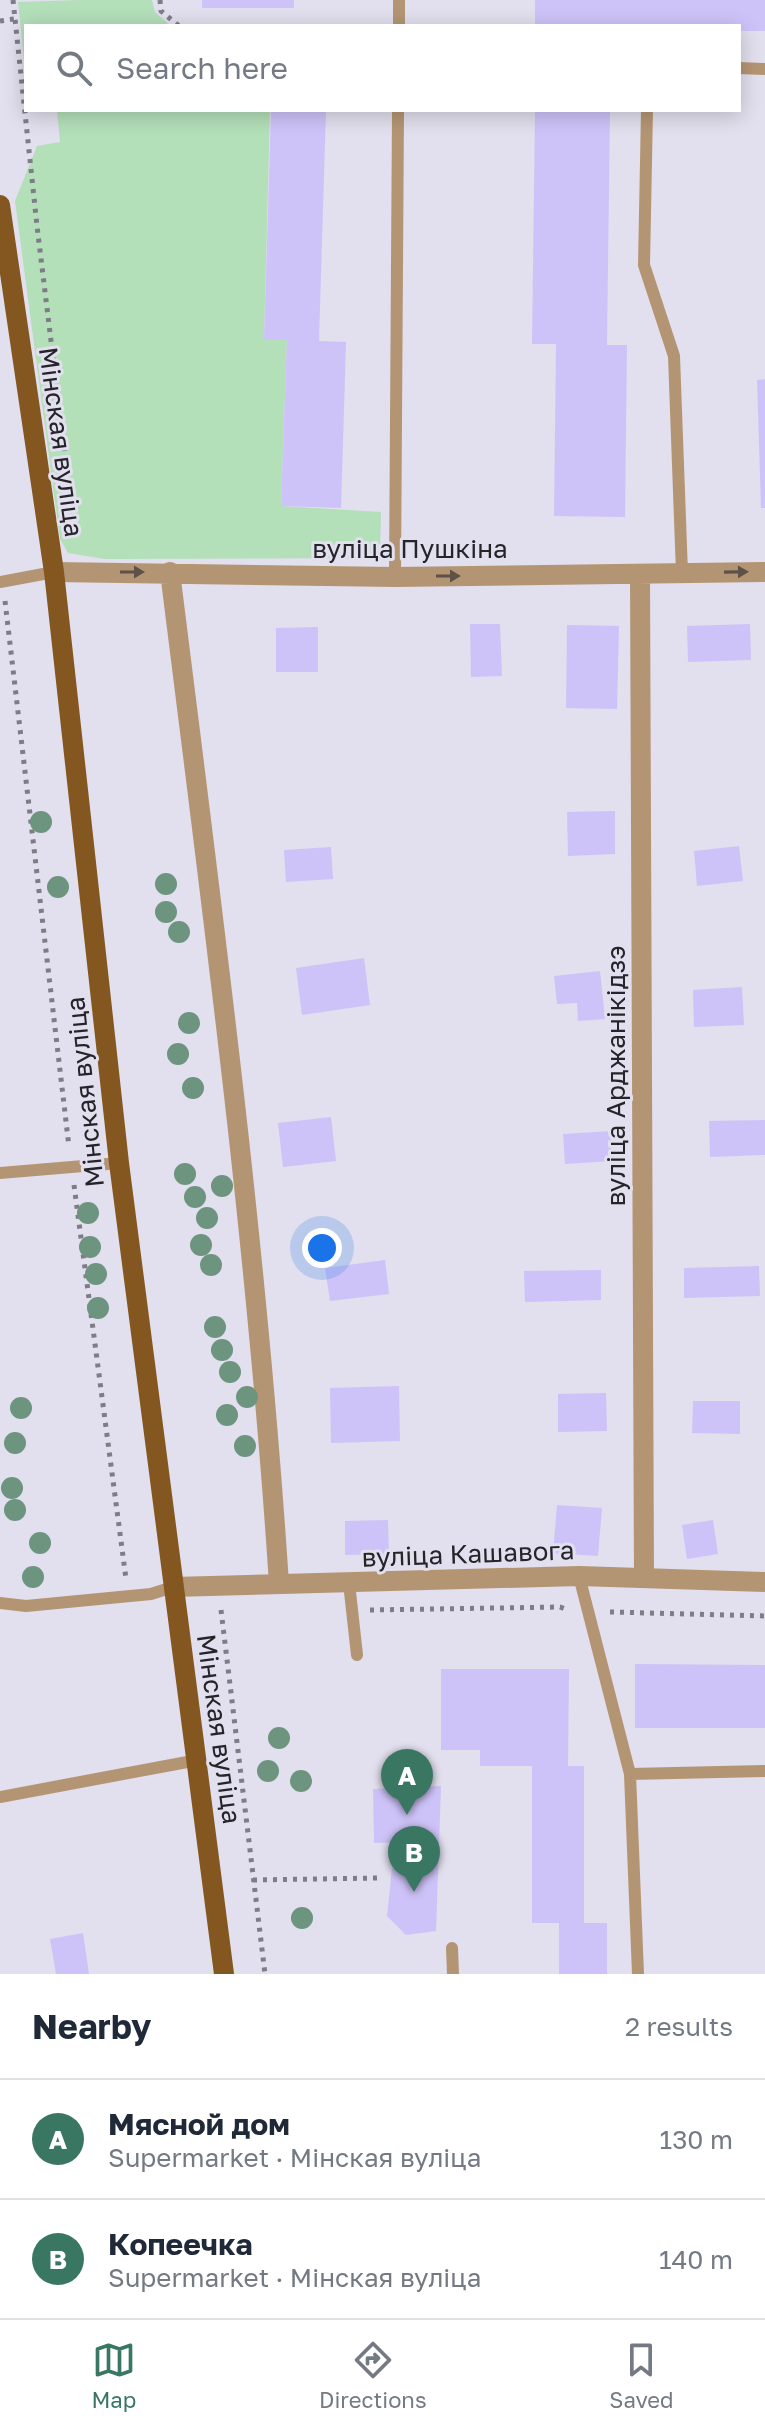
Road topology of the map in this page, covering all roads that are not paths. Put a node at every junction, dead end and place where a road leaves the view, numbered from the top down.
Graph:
1 (399, 0) edge
2 (399, 24) edge
3 (741, 68) edge
4 (765, 69) edge
5 (398, 112) edge
6 (647, 112) edge
7 (0, 205) edge
8 (54, 572) junction
9 (170, 572) junction
10 (765, 572) edge
11 (682, 573) junction
12 (640, 575) junction
13 (395, 577) junction
14 (2, 581) edge
15 (119, 1163) junction
16 (0, 1173) edge
17 (579, 1576) junction
18 (644, 1578) junction
19 (765, 1582) edge
20 (349, 1583) junction
21 (279, 1584) junction
22 (173, 1587) junction
23 (0, 1603) edge
24 (357, 1655) dead end
25 (198, 1760) junction
26 (765, 1771) edge
27 (630, 1774) junction
28 (0, 1797) edge
29 (452, 1948) dead end
30 (224, 1974) edge
31 (453, 1974) edge
32 (638, 1974) edge

1 - 2 lane
3 - 4 lane
5 - 13 lane
6 - 11 lane
7 - 8 main road, Мінская вуліца
8 -> 9 street, вуліца Пушкіна
8 - 14 lane
8 - 15 main road, Мінская вуліца
9 - 13 street, вуліца Пушкіна
9 - 21 street
11 -> 10 street, вуліца Пушкіна
11 - 12 street, вуліца Пушкіна
13 -> 12 street, вуліца Пушкіна
12 - 18 street, вуліца Арджанікідзэ
15 - 16 lane
15 - 22 main road, Мінская вуліца
17 - 18 street, вуліца Кашавога
17 - 20 street, вуліца Кашавога
17 - 27 lane
18 - 19 street, вуліца Кашавога
20 - 21 street, вуліца Кашавога
20 - 24 lane
21 - 22 street, вуліца Кашавога
22 - 23 lane
22 - 25 main road, Мінская вуліца
25 - 28 lane
25 - 30 main road, Мінская вуліца
26 - 27 lane
27 - 32 lane
29 - 31 lane

